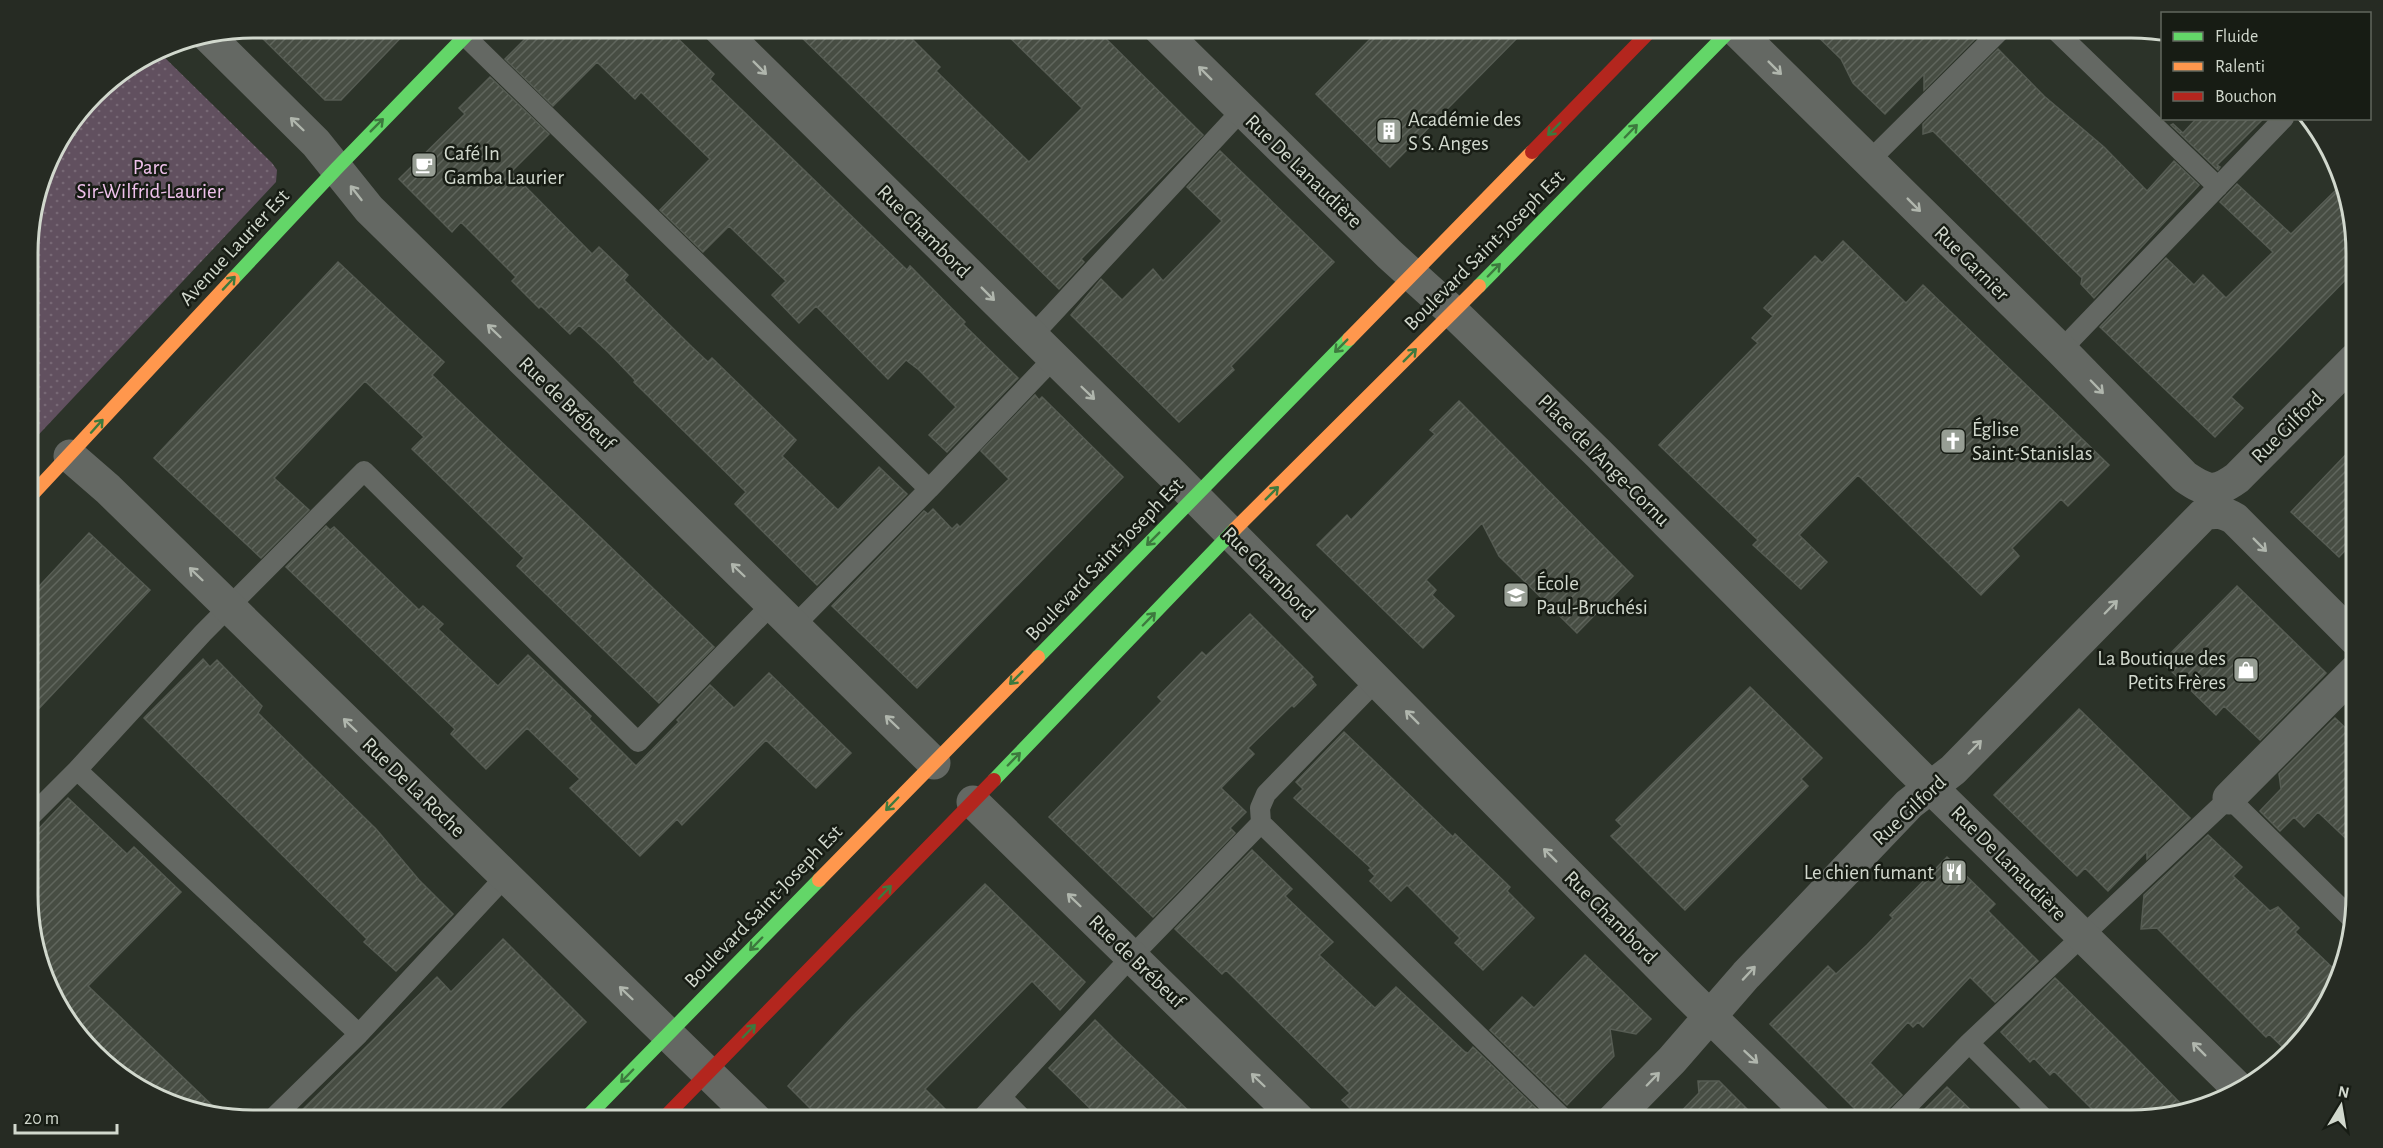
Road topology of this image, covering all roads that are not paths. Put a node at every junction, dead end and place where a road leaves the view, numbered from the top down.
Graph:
1 (463, 38) edge
2 (477, 38) edge
3 (729, 38) edge
4 (1169, 38) edge
5 (1643, 38) edge
6 (1722, 38) edge
7 (1744, 38) edge
8 (1993, 38) edge
9 (2063, 38) edge
10 (213, 41) edge
11 (1242, 110) junction
12 (2282, 120) edge
13 (1869, 161) junction
14 (337, 168) junction
15 (2218, 187) junction
16 (1413, 275) junction
17 (1454, 312) junction
18 (1042, 348) junction
19 (2061, 350) junction
20 (2346, 369) edge
21 (69, 456) junction
22 (38, 489) edge
23 (929, 489) junction
24 (1194, 497) junction
25 (2215, 500) junction
26 (1230, 534) junction
27 (230, 607) junction
28 (1753, 609) joint
29 (783, 615) junction
30 (2346, 630) edge
31 (2346, 680) edge
32 (1376, 681) junction
33 (934, 763) junction
34 (77, 770) junction
35 (1931, 786) junction
36 (2229, 798) junction
37 (974, 802) junction
38 (38, 809) edge
39 (1261, 823) junction
40 (505, 877) junction
41 (2345, 912) edge
42 (2084, 936) junction
43 (1132, 956) junction
44 (1710, 1016) junction
45 (359, 1034) junction
46 (668, 1034) junction
47 (1970, 1044) junction
48 (708, 1073) junction
49 (2235, 1084) edge
50 (1002, 1098) junction
51 (281, 1110) edge
52 (594, 1110) edge
53 (672, 1110) edge
54 (746, 1110) edge
55 (991, 1110) edge
56 (1014, 1110) edge
57 (1289, 1110) edge
58 (1555, 1110) edge
59 (1623, 1110) edge
60 (1806, 1110) edge
61 (1904, 1110) edge
62 (2037, 1110) edge

14 -> 1 main road, Avenue Laurier Est
2 - 23 lane
3 -> 18 street, Rue Chambord
11 -> 4 street, Rue De Lanaudière
5 -> 16 main road, Boulevard Saint-Joseph Est
17 -> 6 main road, Boulevard Saint-Joseph Est
7 -> 13 street, Rue Garnier
8 - 13 lane
9 - 15 lane
14 -> 10 street, Rue de Brébeuf
11 - 16 street, Rue De Lanaudière
11 - 18 lane
12 - 15 lane
13 -> 19 street, Rue Garnier
21 -> 14 main road, Avenue Laurier Est
29 -> 14 street, Rue de Brébeuf
15 - 19 lane
16 - 17 street, Rue De Lanaudière
16 -> 24 main road, Boulevard Saint-Joseph Est
26 -> 17 main road, Boulevard Saint-Joseph Est
17 - 28 street, Place de l'Ange-Cornu
18 - 23 lane
18 -> 24 street, Rue Chambord
19 -> 25 street, Rue Garnier
20 - 25 street, Rue Gilford
21 - 22 main road, Avenue Laurier Est
27 -> 21 street, Rue De La Roche
23 - 29 lane
24 - 26 street, Rue Chambord
24 -> 33 main road, Boulevard Saint-Joseph Est
25 -> 30 street, Rue Garnier
35 -> 25 street, Rue Gilford
26 - 32 street, Rue Chambord
37 -> 26 main road, Boulevard Saint-Joseph Est
27 - 29 lane
27 - 34 lane
40 -> 27 street, Rue De La Roche
28 - 35 street, Rue De Lanaudière
33 -> 29 street, Rue de Brébeuf
31 - 36 street
32 - 39 lane
44 -> 32 street, Rue Chambord
33 -> 46 main road, Boulevard Saint-Joseph Est
34 - 38 lane
34 - 45 lane
35 - 42 street, Rue De Lanaudière
44 -> 35 street, Rue Gilford
36 - 41 lane
36 - 42 lane
43 -> 37 street, Rue de Brébeuf
48 -> 37 main road, Boulevard Saint-Joseph Est
39 - 43 lane
39 - 58 lane
40 - 45 lane
46 -> 40 street, Rue De La Roche
42 - 47 lane
49 -> 42 street, Rue De Lanaudière
43 - 50 lane
57 -> 43 street, Rue de Brébeuf
59 -> 44 street, Rue Gilford
44 -> 60 street, Rue Chambord
45 - 51 lane
46 - 48 street, Rue De La Roche
46 -> 52 main road, Boulevard Saint-Joseph Est
47 - 61 lane
47 - 62 lane
48 - 53 main road, Boulevard Saint-Joseph Est
48 - 54 street, Rue De La Roche
50 - 55 lane
50 - 56 lane

